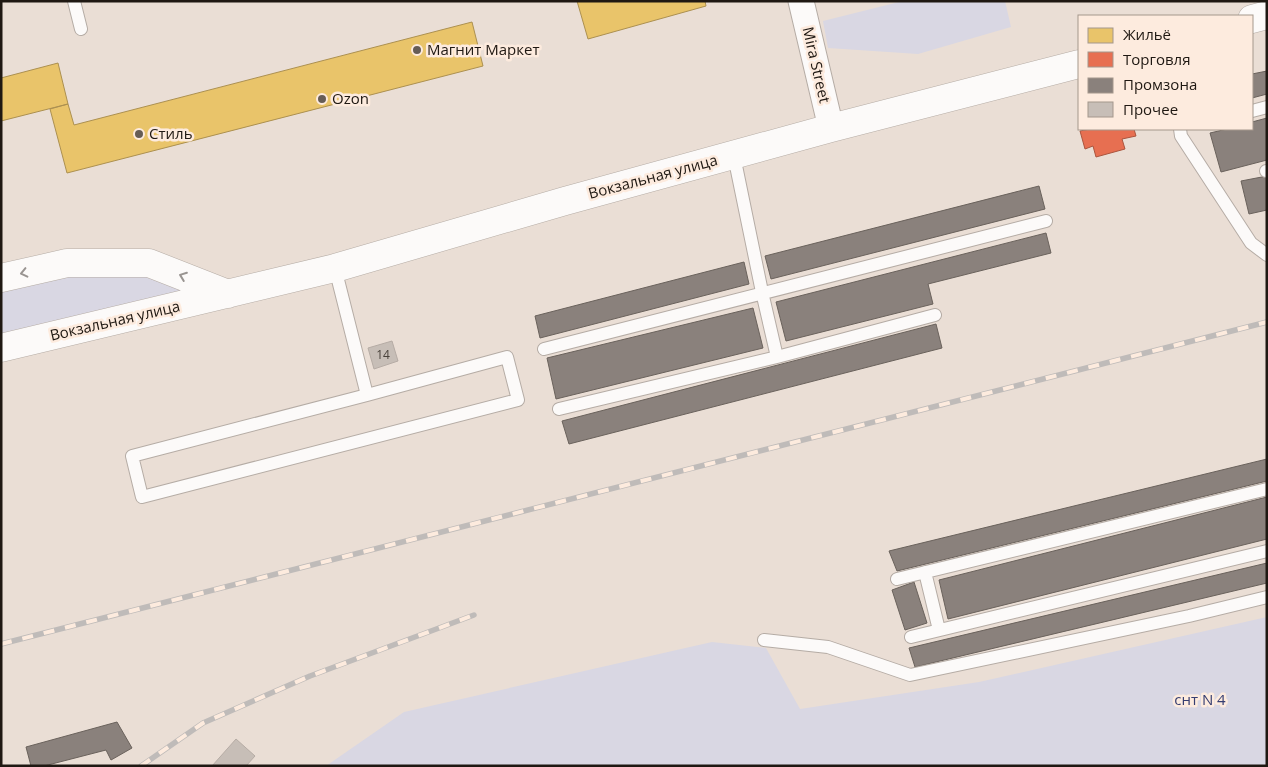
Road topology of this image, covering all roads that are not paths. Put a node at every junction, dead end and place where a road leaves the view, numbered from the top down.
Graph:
1 (74, 1) edge
2 (801, 1) edge
3 (1267, 15) edge
4 (1253, 19) edge
5 (81, 29) dead end
6 (1078, 64) edge
7 (1267, 107) edge
8 (1253, 110) edge
9 (831, 128) junction
10 (1180, 130) edge
11 (734, 156) junction
12 (1046, 221) dead end
13 (1267, 255) edge
14 (335, 268) junction
15 (1, 278) edge
16 (762, 292) junction
17 (228, 294) junction
18 (935, 315) dead end
19 (1, 348) edge
20 (544, 349) dead end
21 (778, 357) junction
22 (368, 395) junction
23 (559, 409) dead end
24 (1267, 489) edge
25 (1267, 551) edge
26 (925, 572) junction
27 (897, 579) dead end
28 (1267, 597) edge
29 (939, 630) junction
30 (911, 637) dead end
31 (764, 640) dead end

1 - 5 lane
2 - 9 street, Mira Street
3 - 4 main road
6 - 9 main road, Вокзальная улица
7 - 8 lane
9 - 11 main road, Вокзальная улица
10 - 13 lane
11 - 14 main road, Вокзальная улица
11 - 16 lane
12 - 16 lane
14 - 17 main road, Вокзальная улица
14 - 22 lane
17 -> 15 main road, Вокзальная улица
16 - 20 lane
16 - 21 lane
17 - 19 main road, Вокзальная улица
18 - 21 lane
21 - 23 lane
22 - 22 lane
24 - 26 lane
25 - 29 lane
26 - 27 lane
26 - 29 lane
28 - 31 lane
29 - 30 lane

